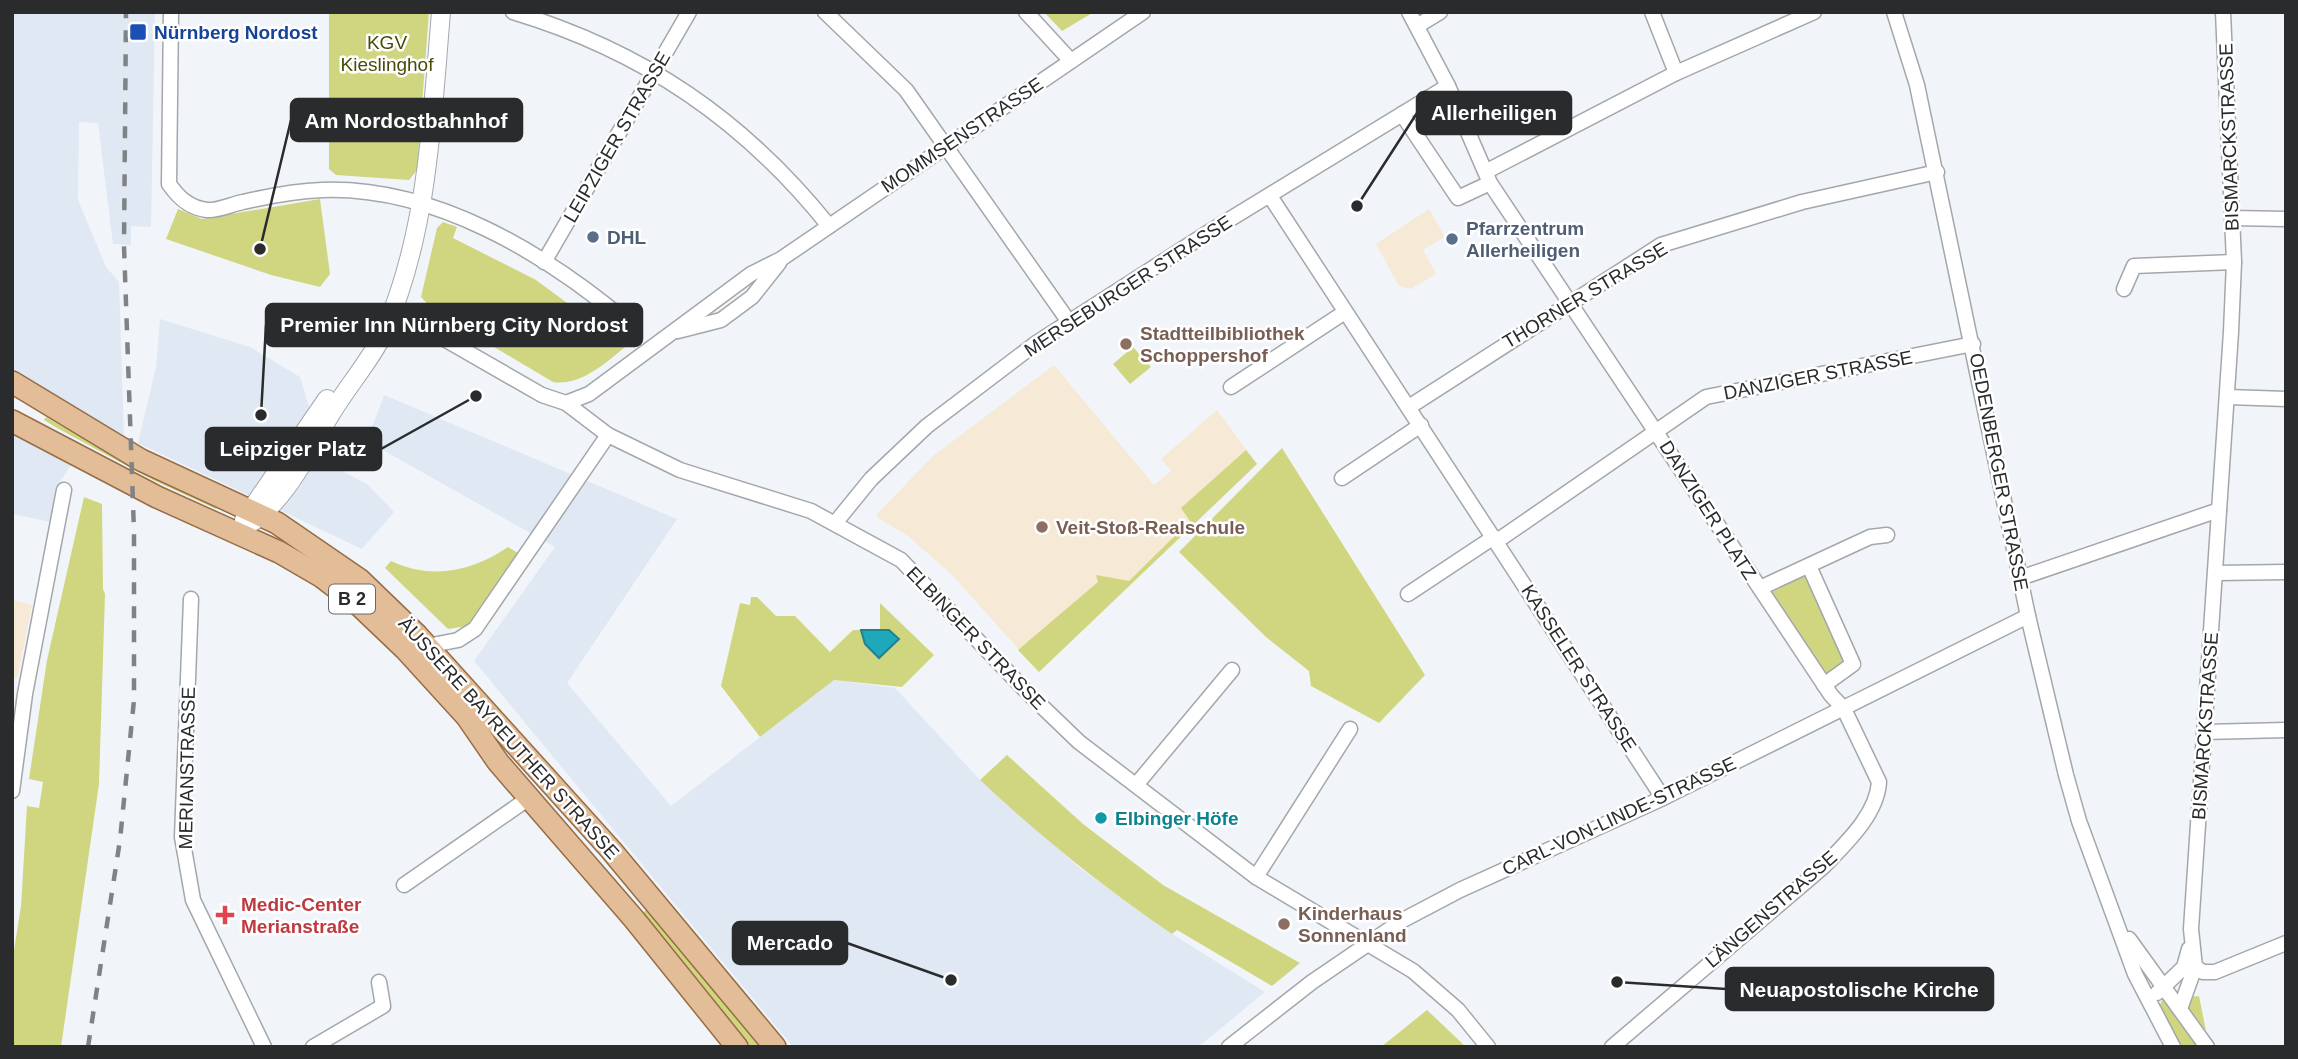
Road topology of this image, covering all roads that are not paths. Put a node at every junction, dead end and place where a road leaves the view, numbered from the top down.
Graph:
1 (171, 12) edge
2 (441, 12) edge
3 (513, 12) edge
4 (689, 12) edge
5 (825, 12) edge
6 (1026, 12) edge
7 (1143, 12) edge
8 (1409, 12) edge
9 (1440, 12) edge
10 (1652, 12) edge
11 (1814, 12) edge
12 (1894, 12) edge
13 (2223, 12) edge
14 (1417, 26) junction
15 (1071, 61) junction
16 (654, 72) junction
17 (1676, 73) junction
18 (1448, 86) junction
19 (1402, 114) junction
20 (947, 145) junction
21 (1937, 172) junction
22 (1489, 177) junction
23 (1270, 196) junction
24 (421, 203) junction
25 (2232, 218) junction
26 (2286, 219) edge
27 (829, 226) junction
28 (544, 262) junction
29 (2234, 262) junction
30 (2124, 289) dead end
31 (1569, 302) junction
32 (392, 309) junction
33 (1345, 312) junction
34 (1069, 322) junction
35 (628, 323) dead end
36 (1973, 344) junction
37 (12, 382) edge
38 (1231, 387) dead end
39 (2228, 397) junction
40 (2286, 399) edge
41 (566, 402) junction
42 (1409, 407) junction
43 (12, 421) edge
44 (1421, 425) junction
45 (1657, 432) junction
46 (608, 435) junction
47 (1342, 478) dead end
48 (64, 490) dead end
49 (2219, 510) junction
50 (257, 513) junction
51 (836, 522) junction
52 (235, 531) junction
53 (1887, 535) dead end
54 (1496, 539) junction
55 (1809, 566) junction
56 (2286, 572) edge
57 (2216, 573) junction
58 (2020, 578) junction
59 (1760, 588) junction
60 (1408, 594) dead end
61 (191, 598) dead end
62 (2028, 616) junction
63 (428, 646) junction
64 (1232, 670) dead end
65 (1824, 685) junction
66 (19, 693) edge
67 (1844, 709) junction
68 (1350, 729) dead end
69 (2286, 730) edge
70 (2204, 732) junction
71 (1136, 785) junction
72 (12, 791) edge
73 (529, 798) junction
74 (1663, 798) junction
75 (1256, 877) junction
76 (404, 885) dead end
77 (2120, 926) junction
78 (1367, 942) junction
79 (2191, 943) junction
80 (2286, 943) edge
81 (2195, 967) junction
82 (379, 982) dead end
83 (2161, 985) junction
84 (2151, 1004) junction
85 (2180, 1009) junction
86 (264, 1047) edge
87 (313, 1047) edge
88 (737, 1047) edge
89 (775, 1047) edge
90 (1229, 1047) edge
91 (1488, 1047) edge
92 (1612, 1047) edge
93 (2173, 1047) edge
94 (2207, 1047) edge

1 - 24 street
2 - 24 street
3 - 16 street
4 - 16 street, LEIPZIGER STRASSE
5 - 20 street
6 - 15 street
7 - 15 street, MOMMSENSTRASSE
8 - 14 street, DANZIGER PLATZ
9 - 14 street
10 - 17 street
11 - 17 street
12 - 21 street, OEDENBERGER STRASSE
13 - 25 street, BISMARCKSTRASSE
14 - 18 street, DANZIGER PLATZ
15 - 20 street, MOMMSENSTRASSE
16 - 27 street
16 - 28 street, LEIPZIGER STRASSE
17 - 22 street
18 - 19 street, MERSEBURGER STRASSE
18 - 22 street, DANZIGER PLATZ
19 - 22 street
19 - 23 street, MERSEBURGER STRASSE
20 - 27 street, MOMMSENSTRASSE
20 - 34 street
21 - 31 street, THORNER STRASSE
21 - 36 street, OEDENBERGER STRASSE
22 - 31 street, DANZIGER PLATZ
23 - 33 street, KASSELER STRASSE
23 - 34 street, MERSEBURGER STRASSE
24 - 28 street
24 - 32 street
25 - 26 street
25 - 29 street, BISMARCKSTRASSE
27 - 41 street, MOMMSENSTRASSE
28 - 35 street
29 - 30 street
29 - 39 street, BISMARCKSTRASSE
31 - 42 street, THORNER STRASSE
31 - 45 street, DANZIGER PLATZ
32 - 41 street, ELBINGER STRASSE
32 - 50 street
33 - 38 street
33 - 42 street, KASSELER STRASSE
34 - 51 street, MERSEBURGER STRASSE
36 - 45 street, DANZIGER STRASSE
36 - 58 street, OEDENBERGER STRASSE
37 - 50 main road, ÄUSSERE BAYREUTHER STRASSE / B 2
39 - 40 street
39 - 49 street, BISMARCKSTRASSE
41 - 46 street, ELBINGER STRASSE
42 - 44 street, KASSELER STRASSE
43 - 52 main road, ÄUSSERE BAYREUTHER STRASSE / B 2
44 - 47 street
44 - 54 street, KASSELER STRASSE
45 - 54 street, DANZIGER STRASSE
45 - 59 street, DANZIGER PLATZ
46 - 51 street, ELBINGER STRASSE
46 - 63 street
48 - 66 street
49 - 57 street, BISMARCKSTRASSE
49 - 58 street
50 - 52 street
50 - 63 main road, ÄUSSERE BAYREUTHER STRASSE / B 2
51 - 71 street, ELBINGER STRASSE
52 - 73 main road, ÄUSSERE BAYREUTHER STRASSE / B 2
53 - 55 street, DANZIGER PLATZ
54 - 60 street
54 - 74 street, KASSELER STRASSE
55 - 59 street, DANZIGER PLATZ
55 - 65 street
56 - 57 street
57 - 70 street, BISMARCKSTRASSE
58 - 62 street, OEDENBERGER STRASSE
59 - 65 street, DANZIGER PLATZ
61 - 86 street, MERIANSTRASSE
62 - 67 street, CARL-VON-LINDE-STRASSE
62 - 77 street, OEDENBERGER STRASSE
63 - 89 main road, ÄUSSERE BAYREUTHER STRASSE / B 2
64 - 71 street
65 - 67 street, DANZIGER PLATZ
66 - 72 street
67 - 74 street, CARL-VON-LINDE-STRASSE
67 - 92 street, LÄNGENSTRASSE
68 - 75 street
69 - 70 street
70 - 79 street, BISMARCKSTRASSE
71 - 75 street, ELBINGER STRASSE
73 - 76 street
73 - 88 main road, ÄUSSERE BAYREUTHER STRASSE / B 2
74 - 78 street, CARL-VON-LINDE-STRASSE
75 - 78 street, ELBINGER STRASSE
77 - 83 street, OEDENBERGER STRASSE
77 - 84 street, OEDENBERGER STRASSE
78 - 90 street, CARL-VON-LINDE-STRASSE
78 - 91 street, ELBINGER STRASSE
79 - 81 street, BISMARCKSTRASSE
79 - 83 street, BISMARCKSTRASSE
80 - 81 street
81 - 85 street, BISMARCKSTRASSE
82 - 87 street
83 - 84 street, BISMARCKSTRASSE
83 - 85 street
84 - 93 street
85 - 94 street

